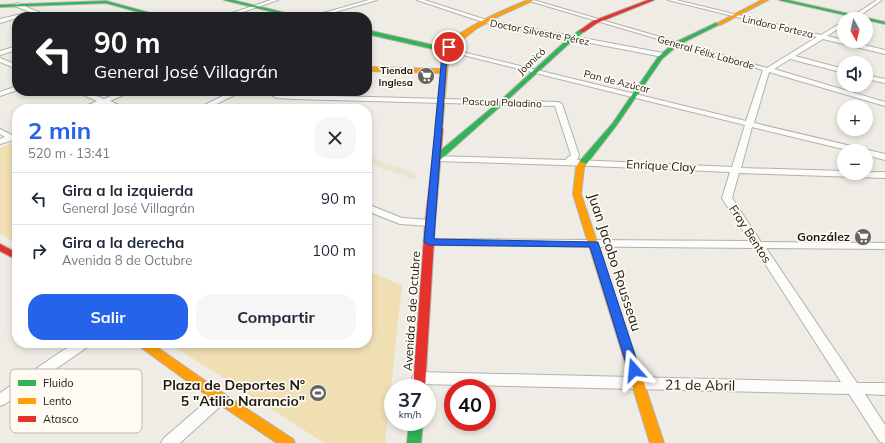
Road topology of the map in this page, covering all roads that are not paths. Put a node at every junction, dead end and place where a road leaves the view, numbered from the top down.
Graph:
1 (226, 0) edge
2 (276, 0) edge
3 (374, 0) edge
4 (419, 0) edge
5 (530, 0) edge
6 (652, 0) edge
7 (670, 0) edge
8 (766, 0) edge
9 (781, 0) edge
10 (880, 0) edge
11 (76, 1) edge
12 (106, 1) edge
13 (885, 1) edge
14 (55, 3) junction
15 (17, 5) junction
16 (0, 6) edge
17 (255, 6) junction
18 (33, 12) edge
19 (144, 12) edge
20 (238, 12) edge
21 (280, 12) edge
22 (330, 12) edge
23 (863, 12) edge
24 (837, 14) edge
25 (733, 16) junction
26 (12, 18) edge
27 (599, 20) junction
28 (486, 21) junction
29 (873, 21) edge
30 (0, 22) edge
31 (885, 23) edge
32 (837, 27) edge
33 (372, 33) edge
34 (822, 36) junction
35 (572, 38) junction
36 (676, 44) junction
37 (12, 49) edge
38 (446, 50) junction
39 (885, 52) edge
40 (0, 53) edge
41 (663, 55) junction
42 (790, 57) junction
43 (0, 60) edge
44 (12, 65) edge
45 (372, 69) edge
46 (837, 69) edge
47 (768, 70) junction
48 (443, 71) junction
49 (536, 72) junction
50 (873, 78) edge
51 (885, 81) edge
52 (12, 90) edge
53 (0, 94) edge
54 (91, 96) edge
55 (116, 96) edge
56 (228, 96) edge
57 (280, 96) edge
58 (634, 96) junction
59 (440, 100) junction
60 (104, 101) junction
61 (502, 102) junction
62 (96, 104) edge
63 (111, 104) edge
64 (211, 104) edge
65 (885, 104) edge
66 (750, 124) junction
67 (0, 132) edge
68 (12, 136) edge
69 (12, 138) edge
70 (0, 142) edge
71 (837, 145) edge
72 (574, 149) junction
73 (591, 152) junction
74 (873, 154) edge
75 (885, 157) edge
76 (437, 158) junction
77 (567, 162) junction
78 (588, 163) junction
79 (735, 170) junction
80 (885, 175) edge
81 (372, 209) edge
82 (430, 223) junction
83 (429, 242) junction
84 (594, 244) junction
85 (757, 245) junction
86 (885, 246) edge
87 (0, 247) edge
88 (12, 254) edge
89 (77, 348) edge
90 (150, 348) edge
91 (46, 369) edge
92 (419, 379) edge
93 (436, 383) edge
94 (639, 384) junction
95 (853, 389) junction
96 (885, 389) edge
97 (10, 393) edge
98 (220, 398) junction
99 (0, 400) edge
100 (415, 431) edge
101 (885, 437) edge
102 (169, 443) edge
103 (288, 443) edge
104 (414, 443) edge
105 (657, 443) edge

1 - 17 street
2 - 17 street
3 - 22 street
4 - 28 street, Doctor Silvestre Pérez
5 - 27 street, General Félix Laborde
5 - 28 street
6 - 27 street, Joanicó
7 - 25 street, Lindoro Forteza
8 - 25 street, Juan Jacobo Rousseau
9 - 24 street
10 - 13 street
10 - 23 street
11 - 12 street
11 - 14 street
12 - 14 street
12 - 19 street
14 - 15 street
15 - 16 street
15 - 18 street
17 - 20 street
17 - 21 street
25 - 34 street, Lindoro Forteza
25 - 36 street, Juan Jacobo Rousseau
26 - 30 street
27 - 35 street, Joanicó
27 - 36 street, General Félix Laborde
28 - 35 street, Doctor Silvestre Pérez
28 - 38 street
29 - 31 street
32 - 34 street
33 - 38 street, Pan de Azúcar
34 - 39 street, Lindoro Forteza
34 - 42 street
35 - 41 street, Doctor Silvestre Pérez
35 - 49 street, Joanicó
36 - 41 street, Juan Jacobo Rousseau
36 - 47 street, General Félix Laborde
37 - 40 street
38 - 48 street, Avenida 8 de Octubre
38 - 49 street, Pan de Azúcar
41 - 58 street, Juan Jacobo Rousseau
42 - 46 street
42 - 47 street
43 - 44 street
45 - 48 street
47 - 65 street, General Félix Laborde
47 - 66 street, Fray Bentos
48 - 59 street, Avenida 8 de Octubre
49 - 58 street, Pan de Azúcar
49 - 61 street, Joanicó
50 - 51 street
52 - 53 street
54 - 60 street
55 - 60 street
56 - 64 street
57 - 59 street, Pascual Paladino
58 - 66 street, Pan de Azúcar
58 - 73 street, Juan Jacobo Rousseau
59 - 61 street, Pascual Paladino
59 - 76 street, Avenida 8 de Octubre
60 - 62 street
60 - 63 street
61 - 72 street, Pascual Paladino
61 - 76 street, Joanicó
66 - 71 street, Pan de Azúcar
66 - 79 street, Fray Bentos
67 - 68 street
69 - 70 street
72 - 73 street
72 - 77 street
73 - 78 street, Juan Jacobo Rousseau
74 - 75 street
76 - 77 street, Enrique Clay
76 - 82 street, Avenida 8 de Octubre
77 - 78 street, Enrique Clay
78 - 79 street, Enrique Clay
78 - 84 street, Juan Jacobo Rousseau
79 - 80 street, Enrique Clay
79 - 85 street, Fray Bentos
81 - 82 street
82 - 83 street, Avenida 8 de Octubre
83 - 84 street
83 - 92 street, Avenida 8 de Octubre
84 - 85 street
84 - 94 street, Juan Jacobo Rousseau
85 - 86 street
85 - 95 street, Fray Bentos
87 - 88 street
89 - 91 street
90 - 98 street
93 - 94 street, 21 de Abril
94 - 95 street, 21 de Abril
94 - 105 street, Juan Jacobo Rousseau
95 - 96 street, 21 de Abril
95 - 101 street, Fray Bentos
97 - 99 street
98 - 102 street
98 - 103 street
100 - 104 street

